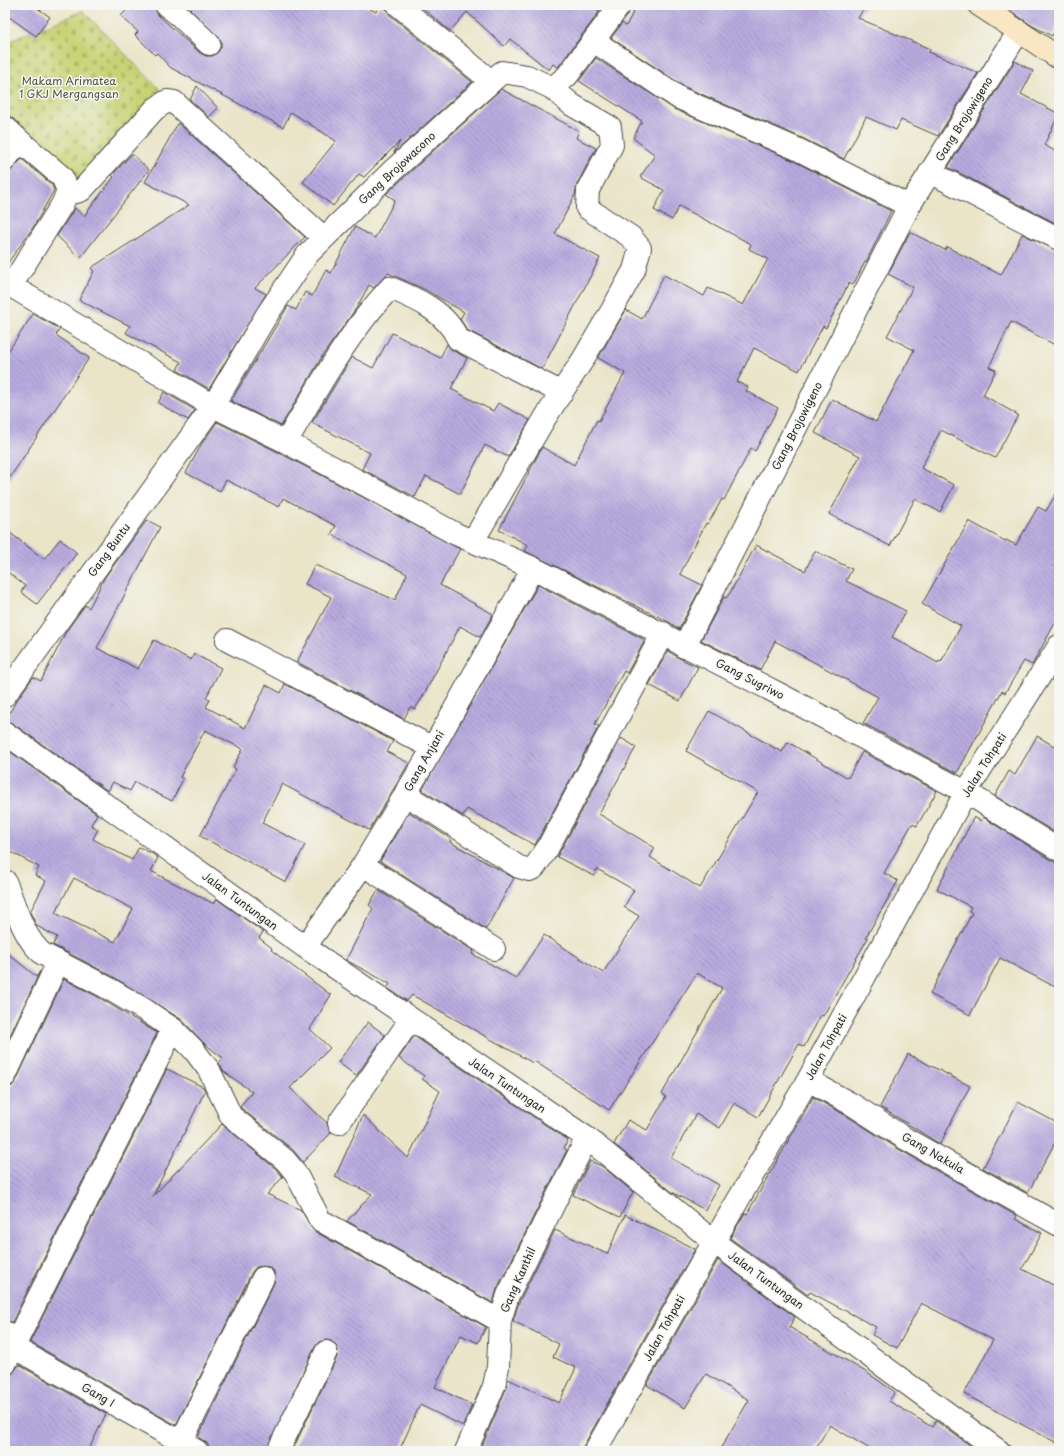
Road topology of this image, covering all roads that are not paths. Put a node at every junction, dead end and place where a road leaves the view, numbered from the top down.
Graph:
1 (398, 5) edge
2 (620, 5) edge
3 (978, 5) edge
4 (178, 9) edge
5 (1019, 31) junction
6 (594, 42) junction
7 (209, 44) dead end
8 (1059, 58) edge
9 (491, 81) junction
10 (552, 88) junction
11 (13, 134) edge
12 (5, 160) edge
13 (930, 172) junction
14 (68, 190) junction
15 (909, 206) junction
16 (324, 238) junction
17 (1059, 239) edge
18 (562, 393) junction
19 (213, 406) junction
20 (286, 442) junction
21 (473, 541) junction
22 (533, 568) junction
23 (663, 633) junction
24 (227, 640) dead end
25 (684, 646) junction
26 (1059, 646) edge
27 (5, 695) edge
28 (5, 733) edge
29 (432, 748) junction
30 (966, 792) junction
31 (405, 794) junction
32 (1059, 850) edge
33 (363, 865) junction
34 (5, 881) edge
35 (304, 947) junction
36 (494, 949) dead end
37 (58, 962) junction
38 (411, 1019) junction
39 (173, 1029) junction
40 (5, 1076) edge
41 (808, 1080) junction
42 (339, 1123) dead end
43 (586, 1138) junction
44 (1059, 1225) edge
45 (714, 1242) junction
46 (263, 1278) dead end
47 (500, 1320) junction
48 (8, 1348) edge
49 (326, 1352) dead end
50 (189, 1447) edge
51 (278, 1451) edge
52 (466, 1451) edge
53 (595, 1451) edge
54 (999, 1451) edge

1 - 9 street
2 - 6 street
3 - 5 main road
4 - 7 street
5 - 8 main road
5 - 13 street, Gang Brojowigeno
6 - 10 street
6 - 15 street
9 - 10 street, Gang Brojowacono
9 - 16 street, Gang Brojowacono
10 - 18 street, Gang Brojowacono
11 - 12 street
11 - 14 street
13 - 15 street, Gang Brojowigeno
13 - 17 street
14 - 16 street
14 - 19 street, Gang Sugriwo
15 - 25 street, Gang Brojowigeno
16 - 19 street, Gang Brojowacono
18 - 20 street
18 - 21 street
19 - 20 street, Gang Sugriwo
19 - 27 street, Gang Buntu
20 - 21 street, Gang Sugriwo
21 - 22 street, Gang Sugriwo
22 - 23 street, Gang Sugriwo
22 - 29 street, Gang Anjani
23 - 25 street, Gang Sugriwo
23 - 31 street
24 - 29 street
25 - 30 street, Gang Sugriwo
26 - 30 street, Jalan Tohpati
28 - 35 street, Jalan Tuntungan
29 - 31 street, Gang Anjani
30 - 32 street, Gang Sugriwo
30 - 41 street, Jalan Tohpati
31 - 33 street, Gang Anjani
33 - 35 street, Gang Anjani
33 - 36 street
34 - 37 street
35 - 38 street, Jalan Tuntungan
37 - 39 street
37 - 40 street
38 - 42 street
38 - 43 street, Jalan Tuntungan
39 - 47 street
39 - 48 street
41 - 44 street, Gang Nakula
41 - 45 street, Jalan Tohpati
43 - 45 street, Jalan Tuntungan
43 - 47 street, Gang Kanthil
45 - 53 street, Jalan Tohpati
45 - 54 street, Jalan Tuntungan
46 - 50 street
47 - 52 street, Gang Kanthil
48 - 50 street, Gang I
49 - 51 street

